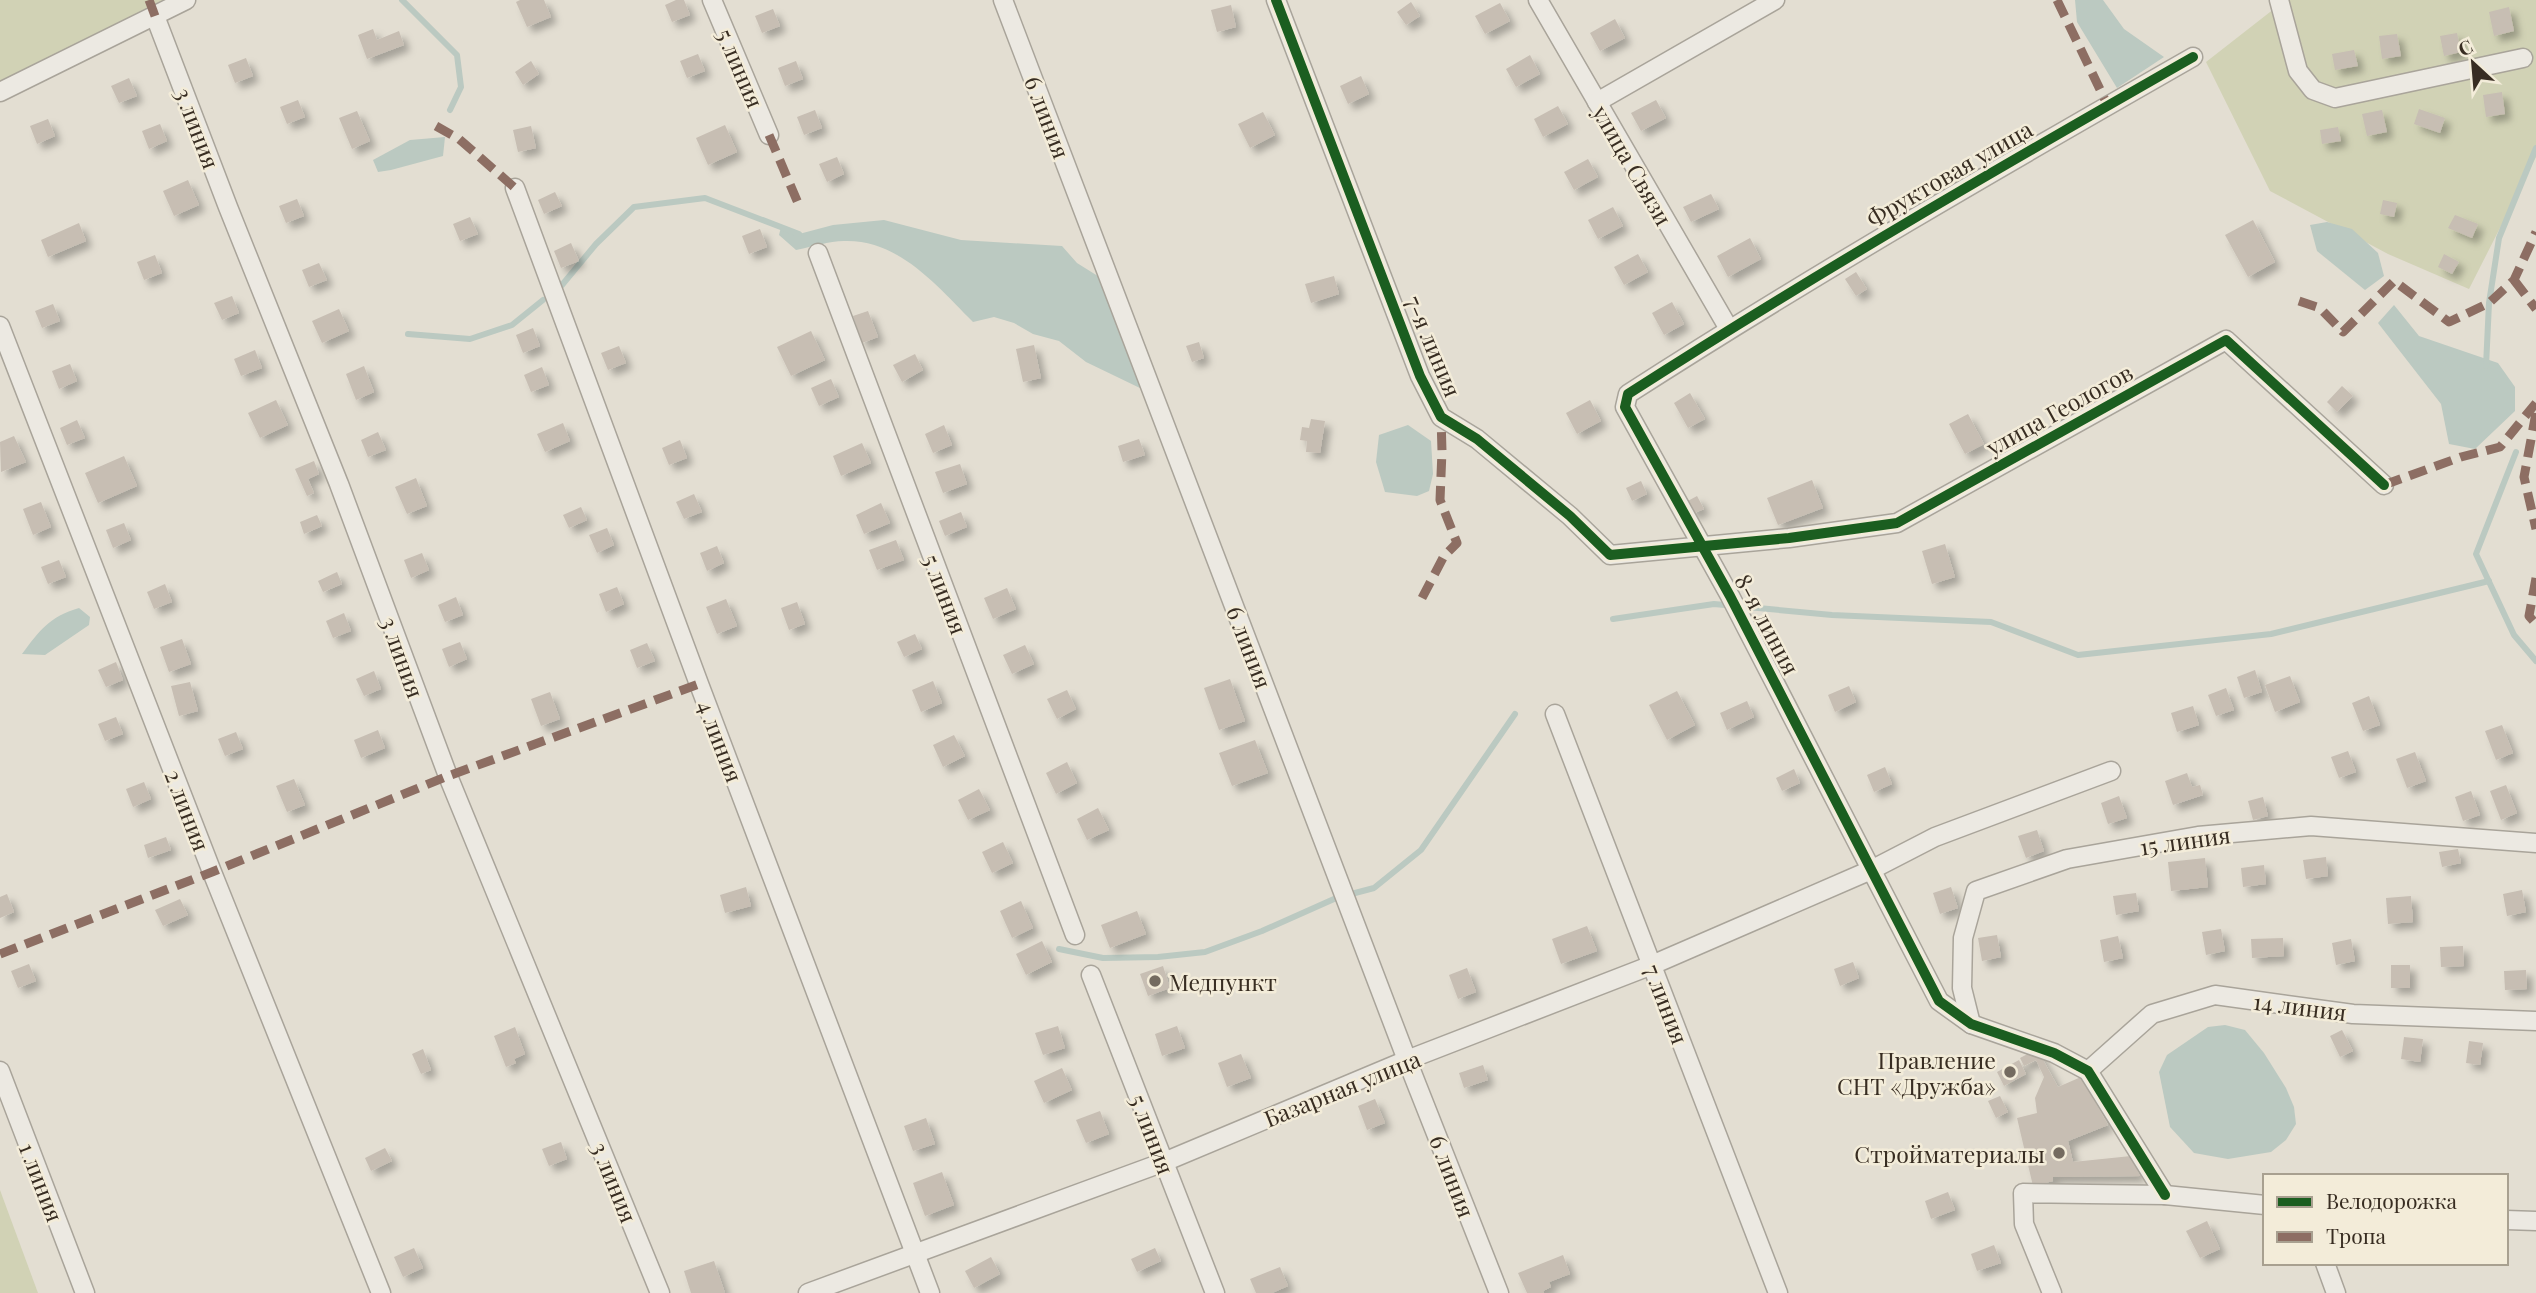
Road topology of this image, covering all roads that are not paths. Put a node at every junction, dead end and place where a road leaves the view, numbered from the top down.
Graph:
1 (186, 0) edge
2 (712, 0) edge
3 (1003, 0) edge
4 (1276, 0) edge
5 (1538, 0) edge
6 (1775, 0) edge
7 (2279, 2) edge
8 (155, 16) junction
9 (2193, 57) dead end
10 (2523, 58) dead end
11 (0, 92) edge
12 (1597, 102) junction
13 (769, 135) dead end
14 (515, 188) dead end
15 (818, 253) dead end
16 (0, 326) edge
17 (1729, 329) junction
18 (2384, 485) dead end
19 (1702, 547) junction
20 (1555, 714) dead end
21 (2111, 771) dead end
22 (2536, 843) edge
23 (1871, 870) junction
24 (1075, 935) dead end
25 (1652, 965) junction
26 (1091, 975) dead end
27 (2536, 1021) edge
28 (1970, 1024) junction
29 (1407, 1060) junction
30 (0, 1070) edge
31 (2088, 1071) junction
32 (1164, 1162) junction
33 (2165, 1195) junction
34 (2263, 1205) edge
35 (2508, 1220) edge
36 (2536, 1222) edge
37 (915, 1255) junction
38 (2326, 1265) edge
39 (85, 1293) edge
40 (381, 1293) edge
41 (660, 1293) edge
42 (808, 1293) edge
43 (930, 1293) edge
44 (1215, 1293) edge
45 (1499, 1293) edge
46 (1778, 1293) edge
47 (2052, 1293) edge
48 (2336, 1293) edge

1 - 8 street
2 - 13 street, 5 линия
3 - 29 street, 6 линия
4 - 19 street, 7-я линия
5 - 12 street, улица Связи
6 - 12 street
7 - 10 street
8 - 11 street
8 - 41 street, 3 линия
9 - 17 street, Фруктовая улица
12 - 17 street, улица Связи
14 - 37 street, 4 линия
15 - 24 street, 5 линия
16 - 40 street, 2 линия
17 - 19 street, 8-я линия
18 - 19 street, улица Геологов
19 - 23 street, 8-я линия
20 - 25 street, 7 линия
21 - 23 street, Базарная улица
22 - 28 street, 15 линия
23 - 25 street, Базарная улица
23 - 28 street, 8-я линия
25 - 29 street, Базарная улица
25 - 46 street, 7 линия
26 - 32 street, 5 линия
27 - 31 street, 14 линия
28 - 31 street, 8-я линия
29 - 32 street, Базарная улица
29 - 45 street, 6 линия
30 - 39 street, 1 линия
31 - 33 street
32 - 37 street, Базарная улица
32 - 44 street, 5 линия
33 - 34 street
33 - 47 street
35 - 36 street
37 - 42 street, Базарная улица
37 - 43 street, 4 линия
38 - 48 street

